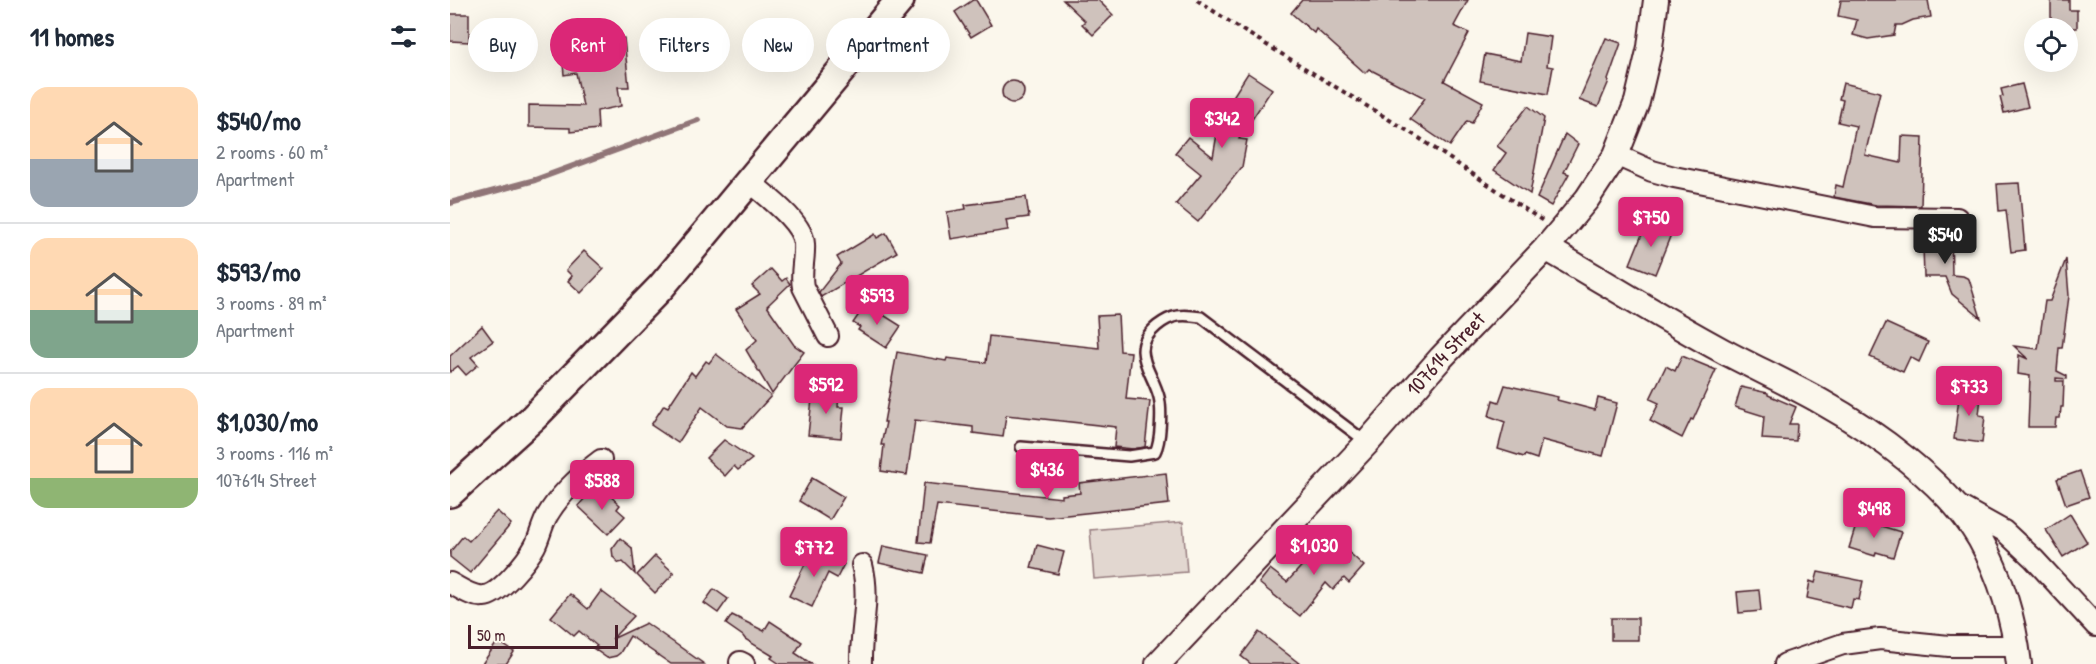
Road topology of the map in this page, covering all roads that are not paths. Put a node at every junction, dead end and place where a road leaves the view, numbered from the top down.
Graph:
1 (900, 0) edge
2 (1656, 0) edge
3 (1616, 155) junction
4 (749, 181) junction
5 (1957, 218) dead end
6 (1552, 240) junction
7 (828, 336) dead end
8 (1367, 442) junction
9 (1021, 447) dead end
10 (601, 460) dead end
11 (450, 493) edge
12 (1954, 504) junction
13 (862, 565) dead end
14 (450, 583) edge
15 (2096, 626) edge
16 (2018, 655) edge
17 (861, 664) edge
18 (1158, 664) edge
19 (1785, 664) edge

1 - 4 main road
2 - 3 street, 107614 Street
3 - 5 street
3 - 6 street, 107614 Street
4 - 7 street
4 - 11 main road
6 - 8 street, 107614 Street
6 - 12 street
8 - 9 lane
8 - 18 street, 107614 Street
10 - 14 street
12 - 15 street
12 - 16 street
13 - 17 street
16 - 19 street

